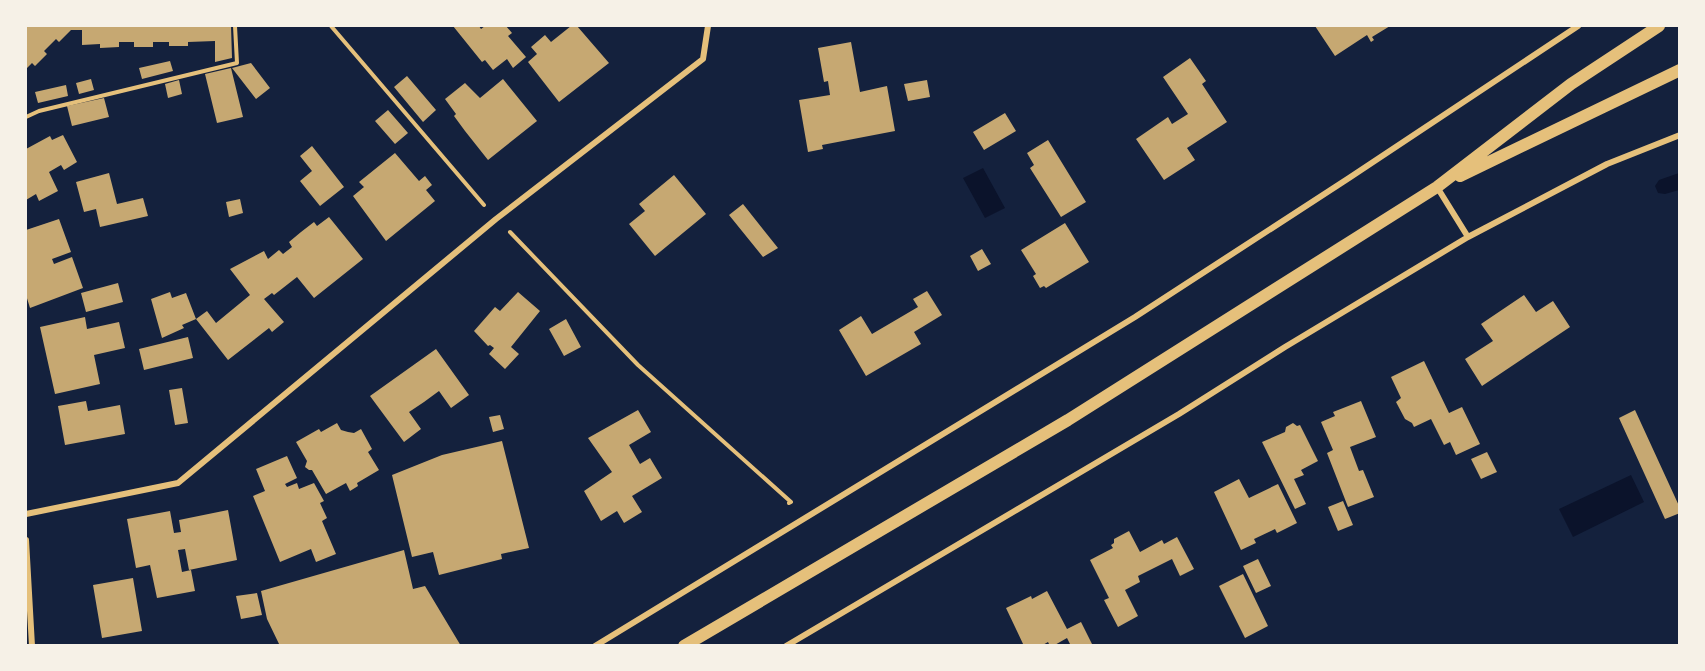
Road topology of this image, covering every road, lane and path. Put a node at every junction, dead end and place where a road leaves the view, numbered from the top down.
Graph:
1 (235, 26) edge
2 (331, 26) edge
3 (708, 26) edge
4 (1578, 26) edge
5 (1659, 26) edge
6 (1680, 70) edge
7 (26, 117) edge
8 (1680, 135) edge
9 (1437, 187) junction
10 (496, 219) junction
11 (1468, 237) junction
12 (26, 514) edge
13 (789, 527) junction
14 (26, 540) edge
15 (32, 645) edge
16 (595, 645) edge
17 (684, 645) edge
18 (786, 645) edge

1 - 7 path
2 - 10 path
3 - 10 street
4 - 13 street
5 - 9 main road
6 - 9 main road
8 - 11 street
9 - 11 street
9 - 17 main road
10 - 12 street
10 - 13 path
11 - 18 street
13 - 16 street
14 - 15 street

